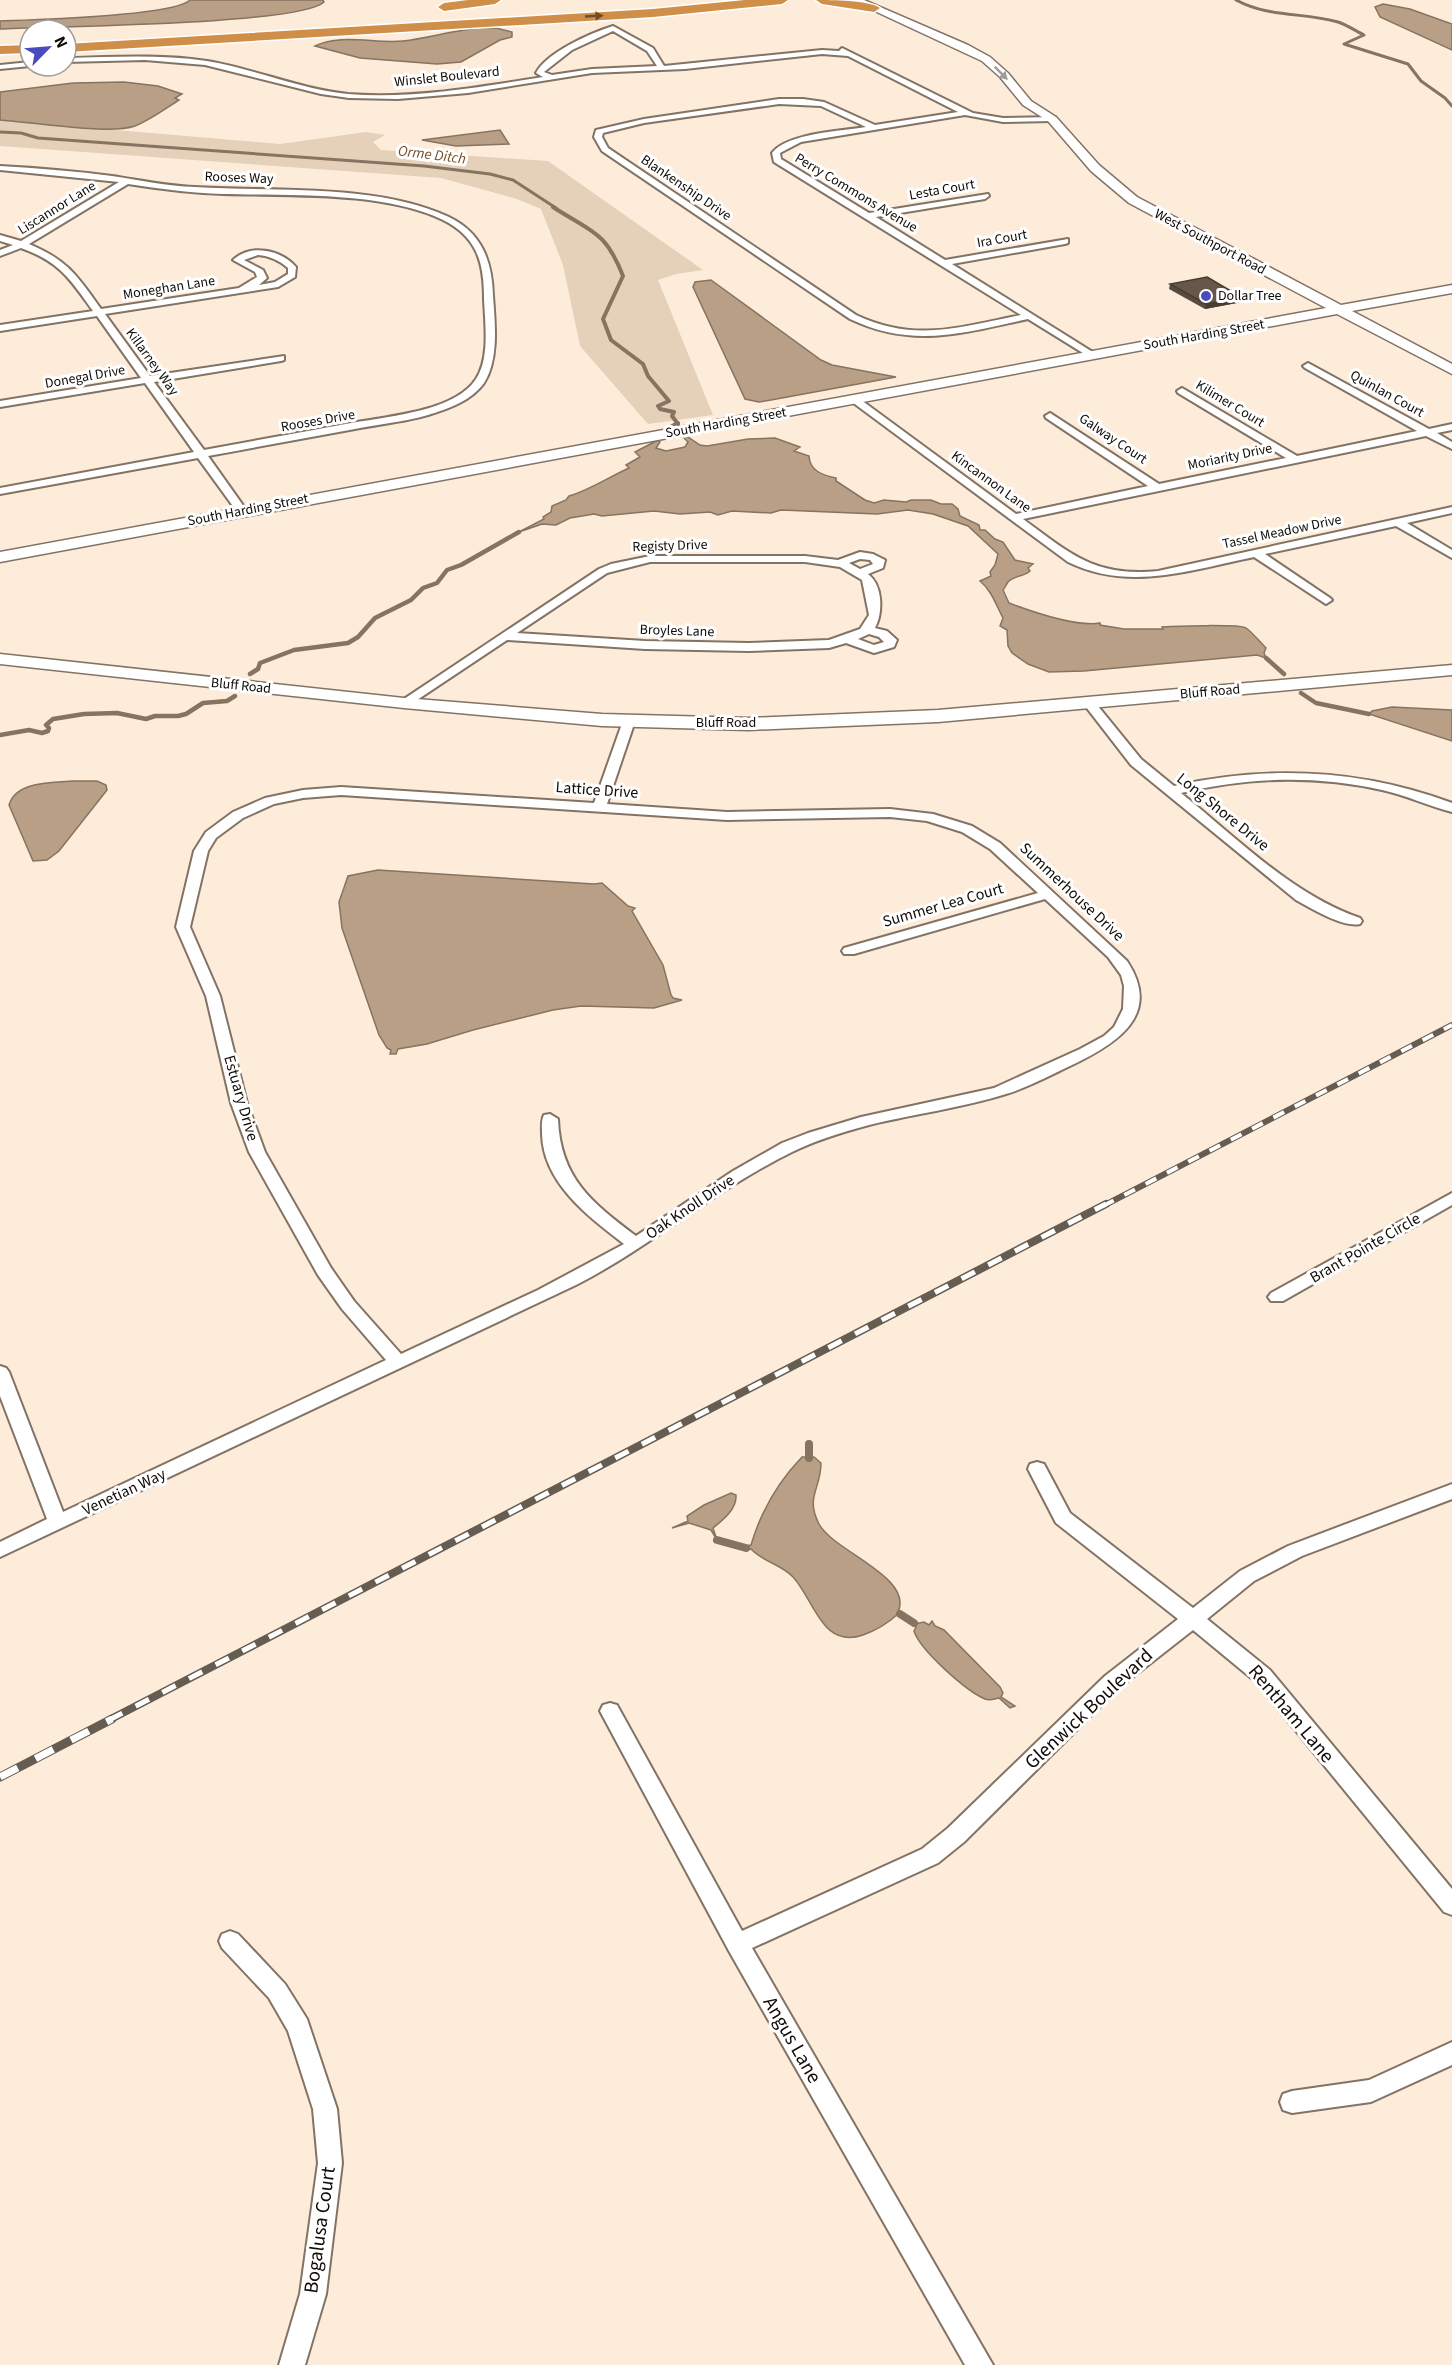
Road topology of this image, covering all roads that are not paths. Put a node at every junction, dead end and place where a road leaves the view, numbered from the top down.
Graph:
1 (793, 0) edge
2 (822, 0) edge
3 (856, 0) edge
4 (627, 1) edge
5 (776, 1) edge
6 (888, 1) edge
7 (499, 4) edge
8 (874, 8) junction
9 (430, 9) dead end
10 (354, 17) dead end
11 (347, 30) junction
12 (194, 32) junction
13 (78, 38) edge
14 (18, 40) edge
15 (0, 41) edge
16 (78, 47) edge
17 (18, 49) edge
18 (0, 50) edge
19 (78, 60) edge
20 (1009, 64) dead end
21 (18, 65) edge
22 (0, 67) edge
23 (662, 68) junction
24 (550, 77) junction
25 (1047, 103) dead end
26 (964, 113) junction
27 (1052, 119) junction
28 (873, 127) junction
29 (0, 168) edge
30 (127, 181) junction
31 (985, 196) dead end
32 (868, 216) junction
33 (471, 234) joint
34 (0, 238) edge
35 (1065, 241) dead end
36 (25, 244) junction
37 (0, 253) edge
38 (944, 263) junction
39 (1452, 290) edge
40 (240, 291) junction
41 (1338, 310) junction
42 (100, 313) junction
43 (1029, 316) junction
44 (0, 328) edge
45 (1094, 356) junction
46 (281, 358) dead end
47 (1308, 366) dead end
48 (1452, 370) edge
49 (149, 380) junction
50 (1182, 391) dead end
51 (853, 399) junction
52 (0, 405) edge
53 (1050, 416) dead end
54 (1452, 427) edge
55 (1427, 432) junction
56 (1452, 446) edge
57 (203, 456) junction
58 (1295, 459) junction
59 (1158, 488) junction
60 (0, 491) edge
61 (1452, 510) edge
62 (242, 511) junction
63 (1015, 517) junction
64 (1398, 522) junction
65 (1256, 553) junction
66 (1452, 555) edge
67 (0, 557) edge
68 (840, 564) junction
69 (860, 573) junction
70 (1118, 575) joint
71 (1326, 600) dead end
72 (866, 629) junction
73 (506, 636) junction
74 (848, 639) junction
75 (0, 659) edge
76 (1452, 670) edge
77 (404, 703) junction
78 (1089, 703) junction
79 (629, 721) junction
80 (1171, 791) junction
81 (599, 807) junction
82 (1452, 808) edge
83 (238, 815) joint
84 (957, 825) joint
85 (1048, 894) junction
86 (1355, 921) dead end
87 (849, 951) dead end
88 (1132, 1007) joint
89 (550, 1119) dead end
90 (1452, 1198) edge
91 (636, 1244) junction
92 (1277, 1297) dead end
93 (398, 1362) junction
94 (0, 1372) edge
95 (248, 1433) joint
96 (1037, 1469) dead end
97 (1452, 1491) edge
98 (58, 1523) junction
99 (0, 1550) edge
100 (1192, 1618) junction
101 (610, 1711) dead end
102 (1452, 1905) edge
103 (230, 1941) dead end
104 (737, 1944) junction
105 (1452, 2053) edge
106 (1292, 2102) dead end
107 (292, 2365) edge
108 (980, 2365) edge

1 - 5 highway
2 - 8 highway
3 - 8 main road, West Southport Road
4 - 11 highway
11 -> 5 highway
6 - 20 main road
7 - 9 highway
7 - 12 highway
8 -> 27 main road, West Southport Road
10 - 12 highway
11 - 16 highway
12 - 13 highway
14 - 15 highway
17 - 18 highway
19 - 24 street, Winslet Boulevard
21 - 22 street
23 - 24 street, Winslet Boulevard
23 - 24 street
23 - 26 street, Winslet Boulevard
25 - 27 main road, West Southport Road
26 - 27 street, Winslet Boulevard
26 - 28 street, Perry Commons Avenue
27 - 41 main road, West Southport Road
28 - 32 street, Perry Commons Avenue
28 - 43 street, Blankenship Drive
29 - 30 street, Rooses Way
30 - 33 street, Rooses Way
30 - 36 street, Liscannor Lane
31 - 32 street, Lesta Court
32 - 38 street, Perry Commons Avenue
33 - 57 street, Rooses Drive
34 - 36 street, Killarney Way
35 - 38 street, Ira Court
36 - 37 street, Liscannor Lane
36 - 42 street, Killarney Way
38 - 43 street, Perry Commons Avenue
39 - 41 main road, South Harding Street
40 - 40 street, Moneghan Lane
40 - 42 street, Moneghan Lane
41 - 45 main road, South Harding Street
41 - 48 main road, West Southport Road
42 - 44 street, Moneghan Lane
42 - 49 street, Killarney Way
43 - 45 street, Perry Commons Avenue
45 - 51 main road, South Harding Street
46 - 49 street, Donegal Drive
47 - 55 street, Quinlan Court
49 - 52 street, Donegal Drive
49 - 57 street, Killarney Way
50 - 58 street, Kilimer Court
51 - 62 main road, South Harding Street
51 - 63 street, Kincannon Lane
53 - 59 street, Galway Court
54 - 55 street, Moriarity Drive
55 - 56 street, Quinlan Court
55 - 58 street, Moriarity Drive
57 - 60 street, Rooses Drive
57 - 62 street, Killarney Way
58 - 59 street, Moriarity Drive
59 - 63 street, Moriarity Drive
61 - 64 street, Tassel Meadow Drive
62 - 67 main road, South Harding Street
63 - 70 street, Kincannon Lane
64 - 65 street, Tassel Meadow Drive
64 - 66 street
65 - 70 street, Tassel Meadow Drive
65 - 71 street
68 - 69 street, Registy Drive
68 - 69 street
68 - 73 street, Registy Drive
69 - 72 street
72 - 74 street, Broyles Lane
72 - 74 street
73 - 74 street, Broyles Lane
73 - 77 street, Registy Drive
75 - 77 main road, Bluff Road
76 - 78 main road, Bluff Road
77 - 79 main road, Bluff Road
78 - 79 main road, Bluff Road
78 - 80 street, Long Shore Drive
79 - 81 street
80 - 82 street
80 - 86 street, Long Shore Drive
81 - 83 street, Lattice Drive
81 - 84 street, Lattice Drive
83 - 93 street, Estuary Drive
84 - 85 street, Summerhouse Drive
85 - 87 street, Summer Lea Court
85 - 88 street, Summerhouse Drive
88 - 91 street, Oak Knoll Drive
89 - 91 street
90 - 92 street, Brant Pointe Circle
91 - 93 street, Oak Knoll Drive
93 - 95 street, Oak Knoll Drive
94 - 98 street
95 - 98 street, Venetian Way
96 - 100 street, Rentham Lane
97 - 100 street, Glenwick Boulevard
98 - 99 street, Venetian Way
100 - 102 street, Rentham Lane
100 - 104 street, Glenwick Boulevard
101 - 104 street, Angus Lane
103 - 107 street, Bogalusa Court
104 - 108 street, Angus Lane
105 - 106 street

